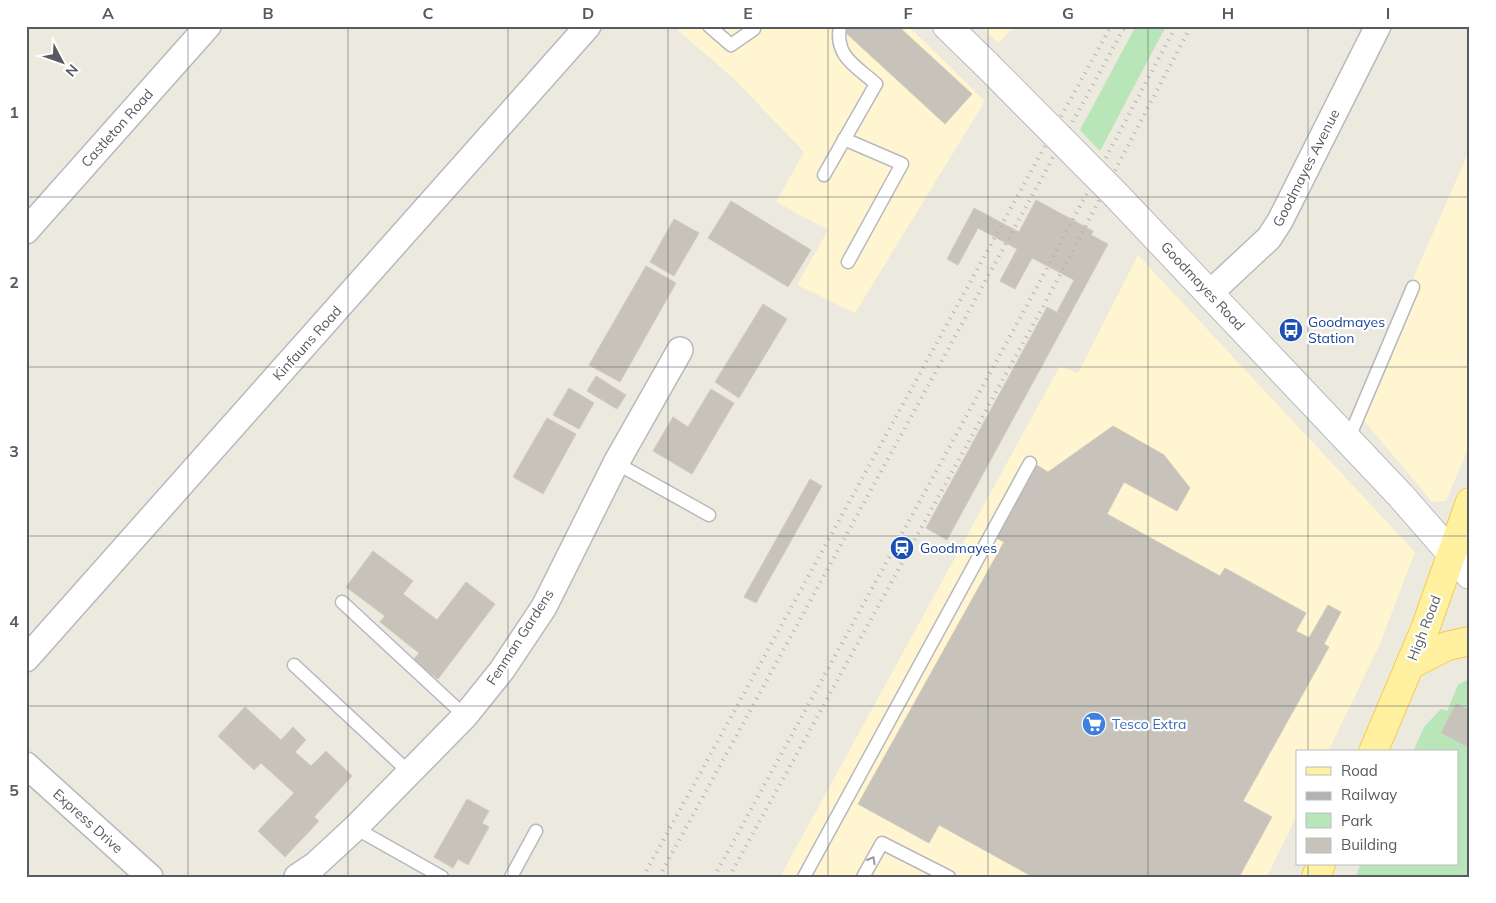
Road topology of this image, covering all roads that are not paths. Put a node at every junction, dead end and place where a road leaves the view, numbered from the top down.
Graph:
1 (208, 26) edge
2 (588, 26) edge
3 (708, 26) edge
4 (840, 26) edge
5 (947, 26) edge
6 (1378, 26) edge
7 (754, 30) dead end
8 (844, 139) junction
9 (824, 175) dead end
10 (26, 231) edge
11 (848, 262) dead end
12 (1413, 287) dead end
13 (1210, 293) junction
14 (680, 350) dead end
15 (1348, 440) junction
16 (1030, 463) dead end
17 (616, 464) junction
18 (1470, 502) edge
19 (709, 515) dead end
20 (1452, 552) junction
21 (1470, 575) edge
22 (342, 602) dead end
23 (1470, 641) edge
24 (26, 659) edge
25 (294, 665) dead end
26 (1410, 665) junction
27 (465, 716) junction
28 (1374, 750) edge
29 (26, 765) edge
30 (409, 772) junction
31 (355, 828) junction
32 (536, 831) dead end
33 (150, 877) edge
34 (297, 877) edge
35 (442, 877) edge
36 (511, 877) edge
37 (804, 877) edge
38 (862, 877) edge
39 (950, 877) edge

1 - 10 street, Castleton Road
2 - 24 street, Kinfauns Road
3 - 7 lane
4 - 8 lane
5 - 13 main road, Goodmayes Road, bridge
6 - 13 street, Goodmayes Avenue
8 - 9 lane
8 - 11 lane
12 - 15 lane
13 - 15 main road, Goodmayes Road
14 - 17 street, Fenman Gardens
15 - 20 main road, Goodmayes Road
16 - 37 lane
17 - 19 lane
17 - 27 street, Fenman Gardens
18 - 20 main road, High Road
20 - 21 main road, Goodmayes Road
20 - 26 main road, High Road
22 - 27 lane
23 - 26 main road
25 - 30 lane
26 - 28 main road, High Road
27 - 30 street, Fenman Gardens
29 - 33 street, Express Drive
30 - 31 street, Fenman Gardens
31 - 34 street, Fenman Gardens
31 - 35 lane
32 - 36 lane
38 -> 39 lane

